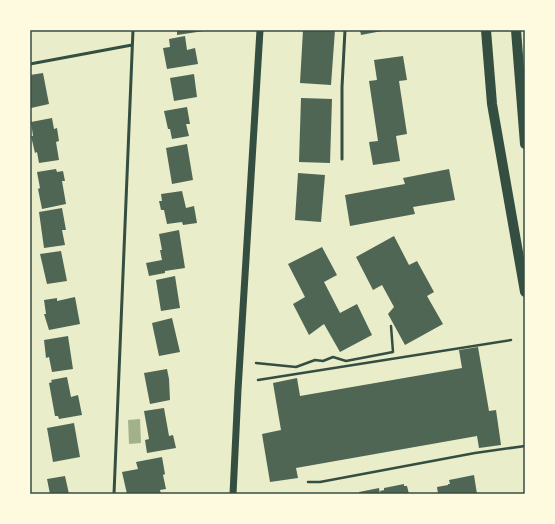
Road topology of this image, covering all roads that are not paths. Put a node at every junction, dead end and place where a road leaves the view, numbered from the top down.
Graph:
1 (133, 30) edge
2 (260, 30) edge
3 (345, 30) edge
4 (486, 30) edge
5 (516, 30) edge
6 (132, 45) junction
7 (30, 64) edge
8 (525, 144) edge
9 (342, 159) dead end
10 (525, 292) edge
11 (114, 494) edge
12 (233, 494) edge

1 - 6 lane
2 - 12 street
3 - 9 lane
4 - 10 main road
5 - 8 main road
6 - 7 lane
6 - 11 lane

